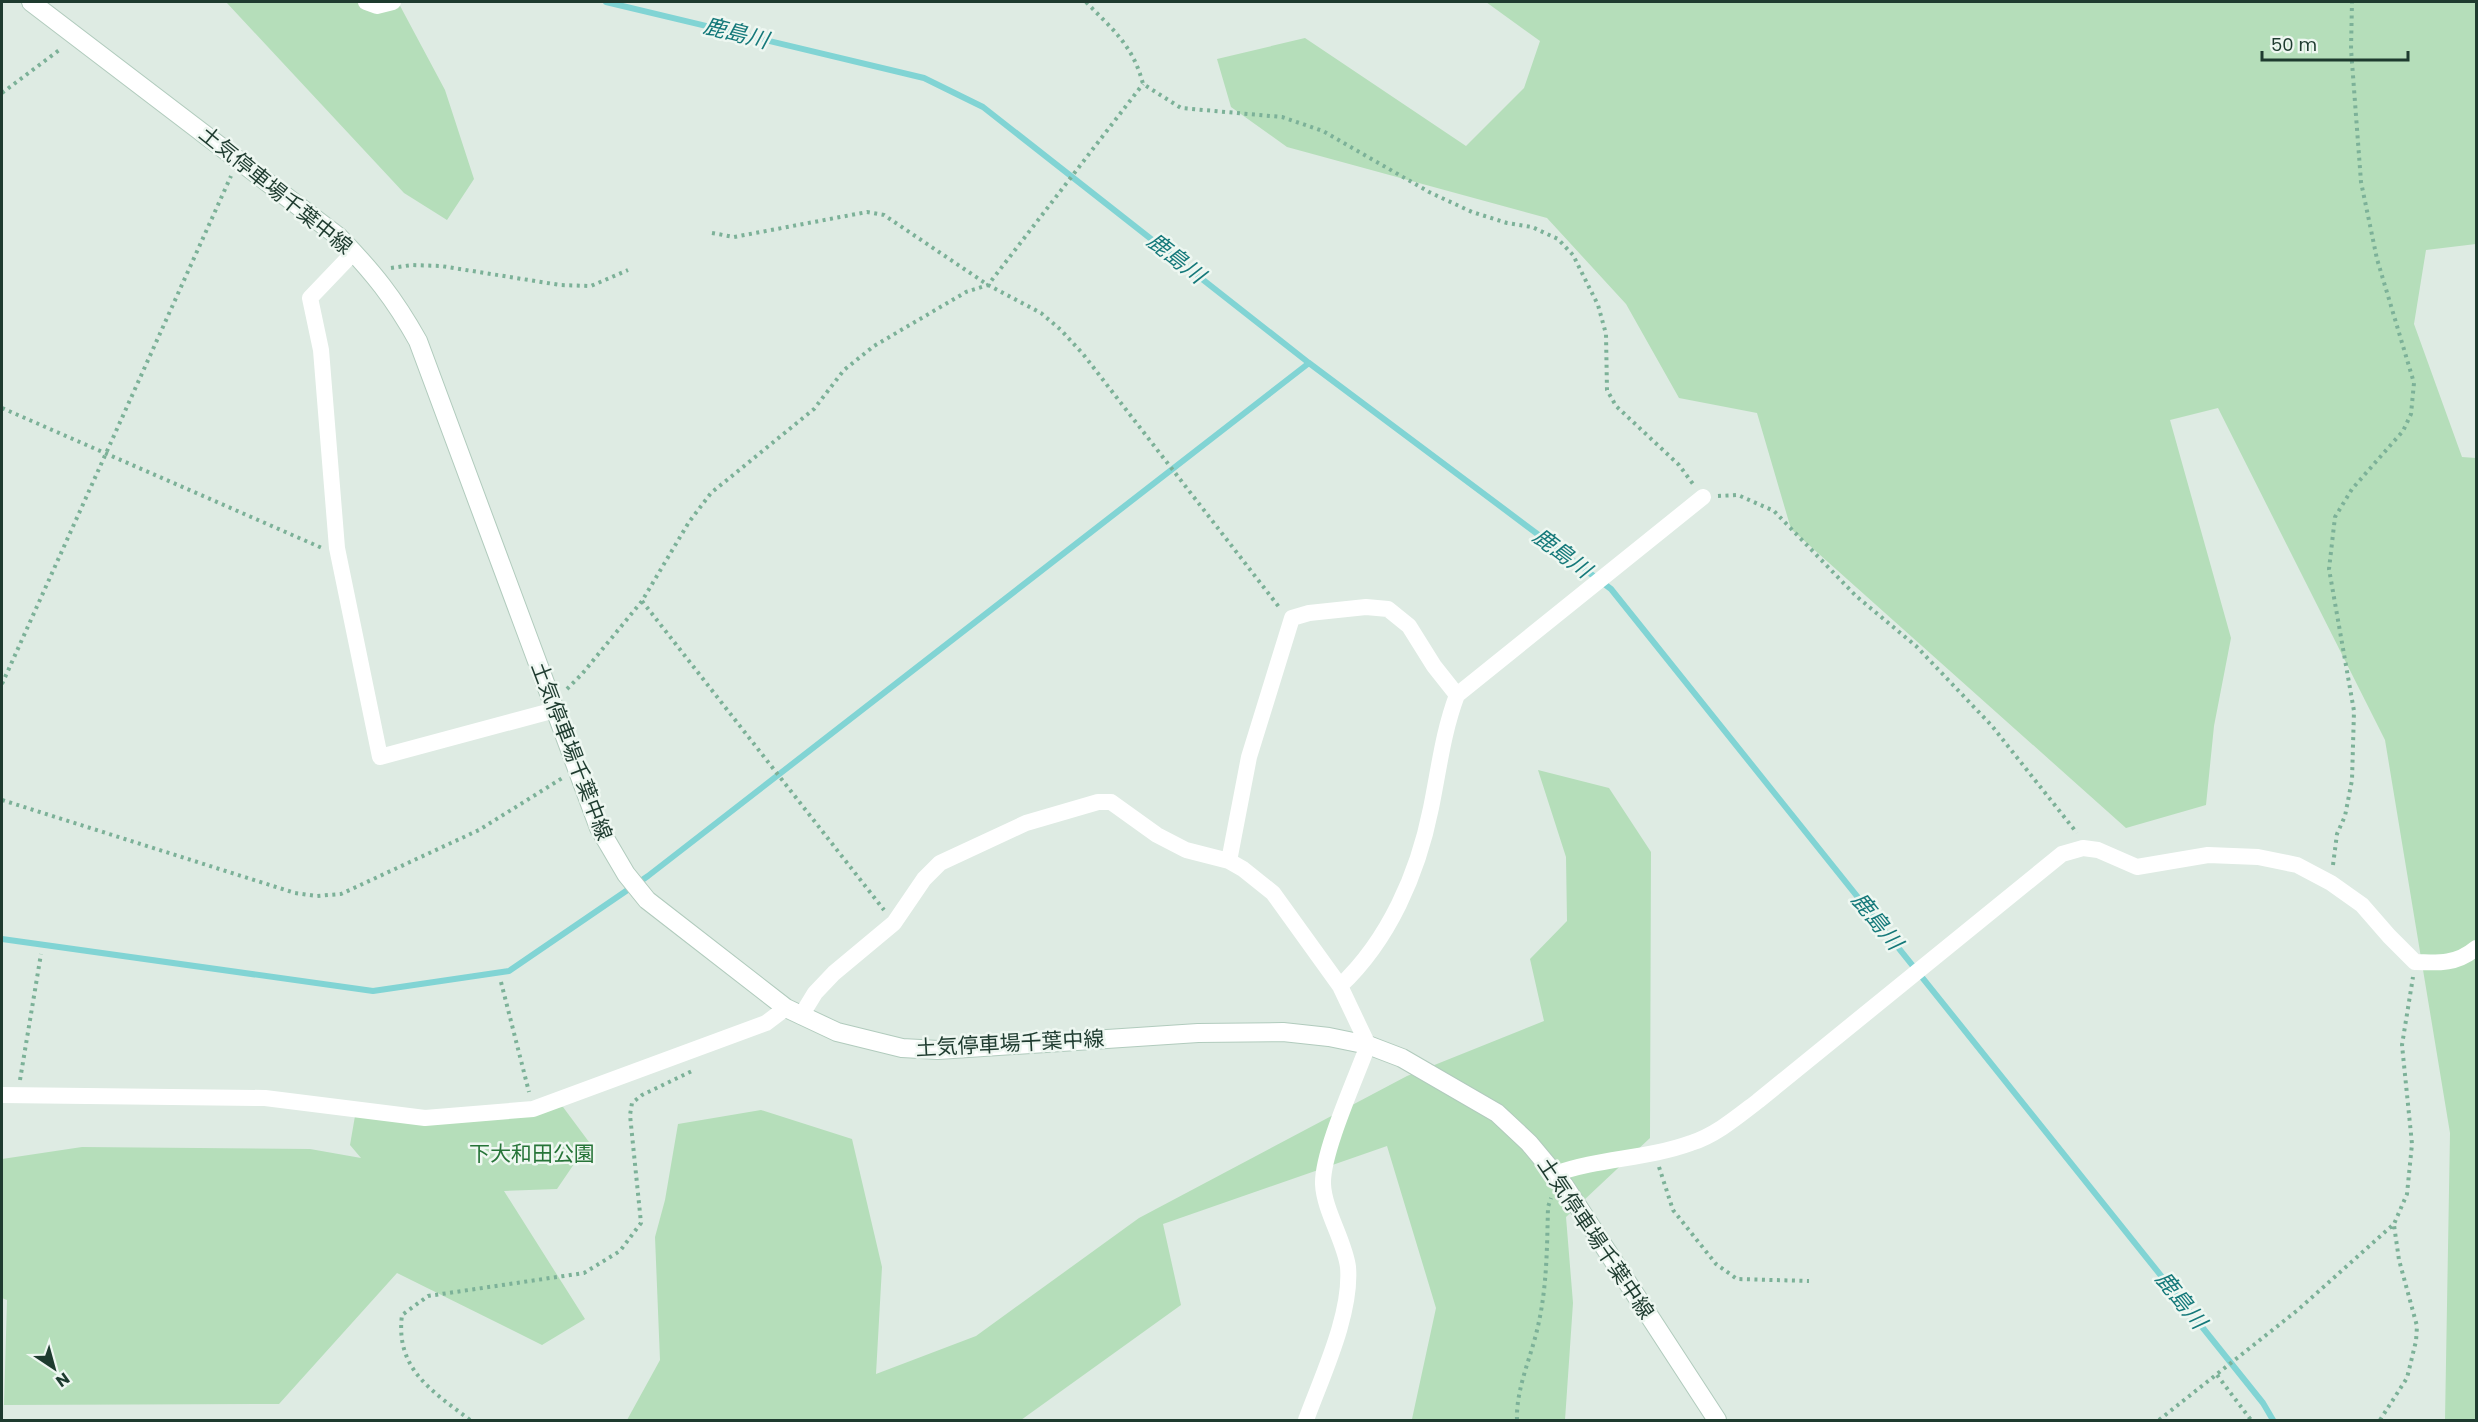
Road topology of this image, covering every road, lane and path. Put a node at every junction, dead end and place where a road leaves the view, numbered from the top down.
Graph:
1 (31, 2) edge
2 (366, 2) edge
3 (393, 2) edge
4 (1086, 2) edge
5 (2352, 2) edge
6 (77, 36) junction
7 (1143, 84) junction
8 (2, 93) edge
9 (238, 159) junction
10 (712, 233) dead end
11 (354, 252) junction
12 (628, 270) dead end
13 (373, 271) junction
14 (988, 285) junction
15 (2, 408) edge
16 (106, 453) junction
17 (1703, 497) junction
18 (339, 556) junction
19 (642, 601) junction
20 (1292, 618) junction
21 (2, 684) edge
22 (1457, 696) junction
23 (553, 705) junction
24 (577, 769) junction
25 (2, 800) edge
26 (2089, 849) junction
27 (1228, 861) junction
28 (2331, 883) junction
29 (894, 923) junction
30 (2476, 948) edge
31 (41, 954) dead end
32 (2415, 962) junction
33 (501, 982) dead end
34 (1340, 986) junction
35 (793, 1012) junction
36 (1368, 1045) junction
37 (705, 1065) dead end
38 (9, 1095) edge
39 (533, 1109) junction
40 (1654, 1152) junction
41 (1559, 1180) junction
42 (2394, 1224) junction
43 (1809, 1281) dead end
44 (2217, 1375) junction
45 (470, 1420) edge
46 (1306, 1420) edge
47 (1517, 1420) edge
48 (1717, 1420) edge
49 (2159, 1420) edge
50 (2251, 1420) edge
51 (2380, 1420) edge

1 - 6 main road, 土気停車場千葉中線
2 - 3 street
4 - 7 path
5 - 28 path
6 - 8 path
6 - 9 main road, 土気停車場千葉中線
7 - 14 path
7 - 17 path
9 - 11 main road, 土気停車場千葉中線
9 - 16 path
10 - 14 path
11 - 13 main road, 土気停車場千葉中線
11 - 18 street
12 - 13 path
13 - 23 main road, 土気停車場千葉中線
14 - 19 path
14 - 20 path
15 - 16 path
16 - 18 path
16 - 21 path
17 - 22 street
17 - 26 path
18 - 23 street
19 - 23 path
19 - 29 path
20 - 22 street
20 - 27 street
22 - 34 street
23 - 24 main road, 土気停車場千葉中線
24 - 25 path
24 - 35 main road, 土気停車場千葉中線
26 - 28 street
26 - 40 street
27 - 29 street
27 - 34 street
28 - 32 street
29 - 35 street
30 - 32 street
31 - 38 path
32 - 42 path
33 - 39 path
34 - 36 street
35 - 36 main road, 土気停車場千葉中線
35 - 39 street
36 - 41 main road, 土気停車場千葉中線
36 - 46 street
37 - 45 path
38 - 39 street
40 - 41 street
40 - 43 path
41 - 47 path
41 - 48 main road, 土気停車場千葉中線
42 - 44 path
42 - 51 path
44 - 49 path
44 - 50 path

